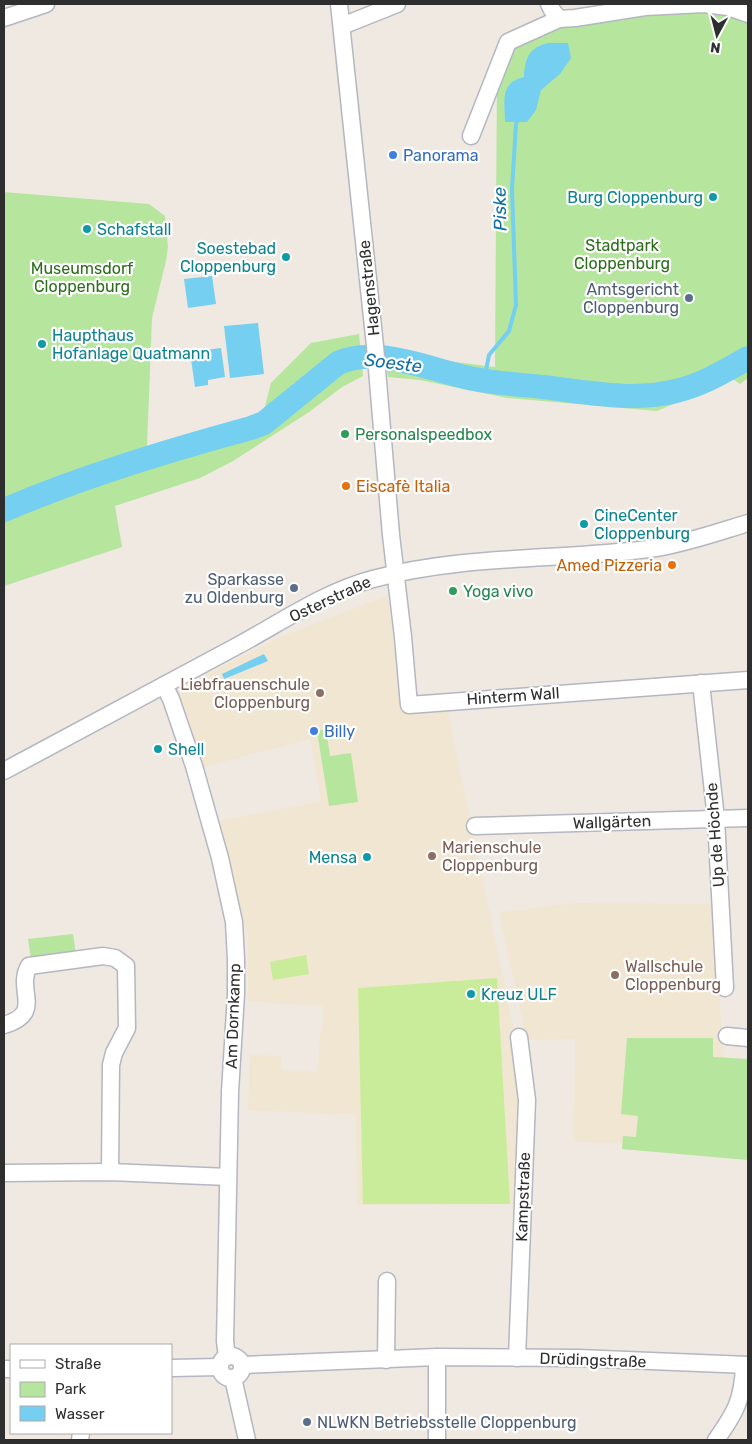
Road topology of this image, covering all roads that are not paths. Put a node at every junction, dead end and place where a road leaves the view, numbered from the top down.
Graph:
1 (46, 4) edge
2 (339, 4) edge
3 (397, 4) edge
4 (549, 4) edge
5 (728, 5) edge
6 (748, 14) edge
7 (4, 18) edge
8 (560, 19) junction
9 (342, 26) junction
10 (471, 136) dead end
11 (748, 522) edge
12 (396, 573) junction
13 (748, 680) edge
14 (701, 683) junction
15 (164, 685) junction
16 (4, 771) edge
17 (716, 818) junction
18 (748, 818) edge
19 (475, 826) dead end
20 (725, 988) dead end
21 (4, 1025) edge
22 (727, 1036) dead end
23 (519, 1037) dead end
24 (748, 1038) edge
25 (110, 1172) junction
26 (4, 1173) edge
27 (228, 1177) junction
28 (388, 1281) dead end
29 (437, 1358) junction
30 (517, 1358) junction
31 (386, 1360) junction
32 (223, 1362) junction
33 (746, 1365) edge
34 (172, 1368) edge
35 (237, 1372) junction
36 (247, 1440) edge
37 (437, 1440) edge
38 (716, 1440) edge

1 - 7 street
2 - 9 street, Hagenstraße
3 - 9 street
4 - 8 street
5 - 6 street
5 - 8 street
8 - 10 street
9 - 12 street, Hagenstraße
11 - 12 street, Osterstraße
12 - 14 street, Hinterm Wall
12 - 15 street, Osterstraße
13 - 14 street, Hinterm Wall
14 - 17 street, Up de Höchde
15 - 16 street, Osterstraße
15 - 27 street, Am Dornkamp
17 - 18 street, Wallgärten
17 - 19 street, Wallgärten
17 - 20 street, Up de Höchde
21 - 25 street
22 - 24 street
23 - 30 street, Kampstraße
25 - 26 street
25 - 27 street
27 - 32 street, Am Dornkamp
28 - 31 street
29 - 30 street, Drüdingstraße
29 - 31 street, Drüdingstraße
29 - 37 street
30 - 33 street, Drüdingstraße
31 - 35 street, Drüdingstraße
32 - 34 street
32 - 35 street
33 - 38 street
35 - 36 street

